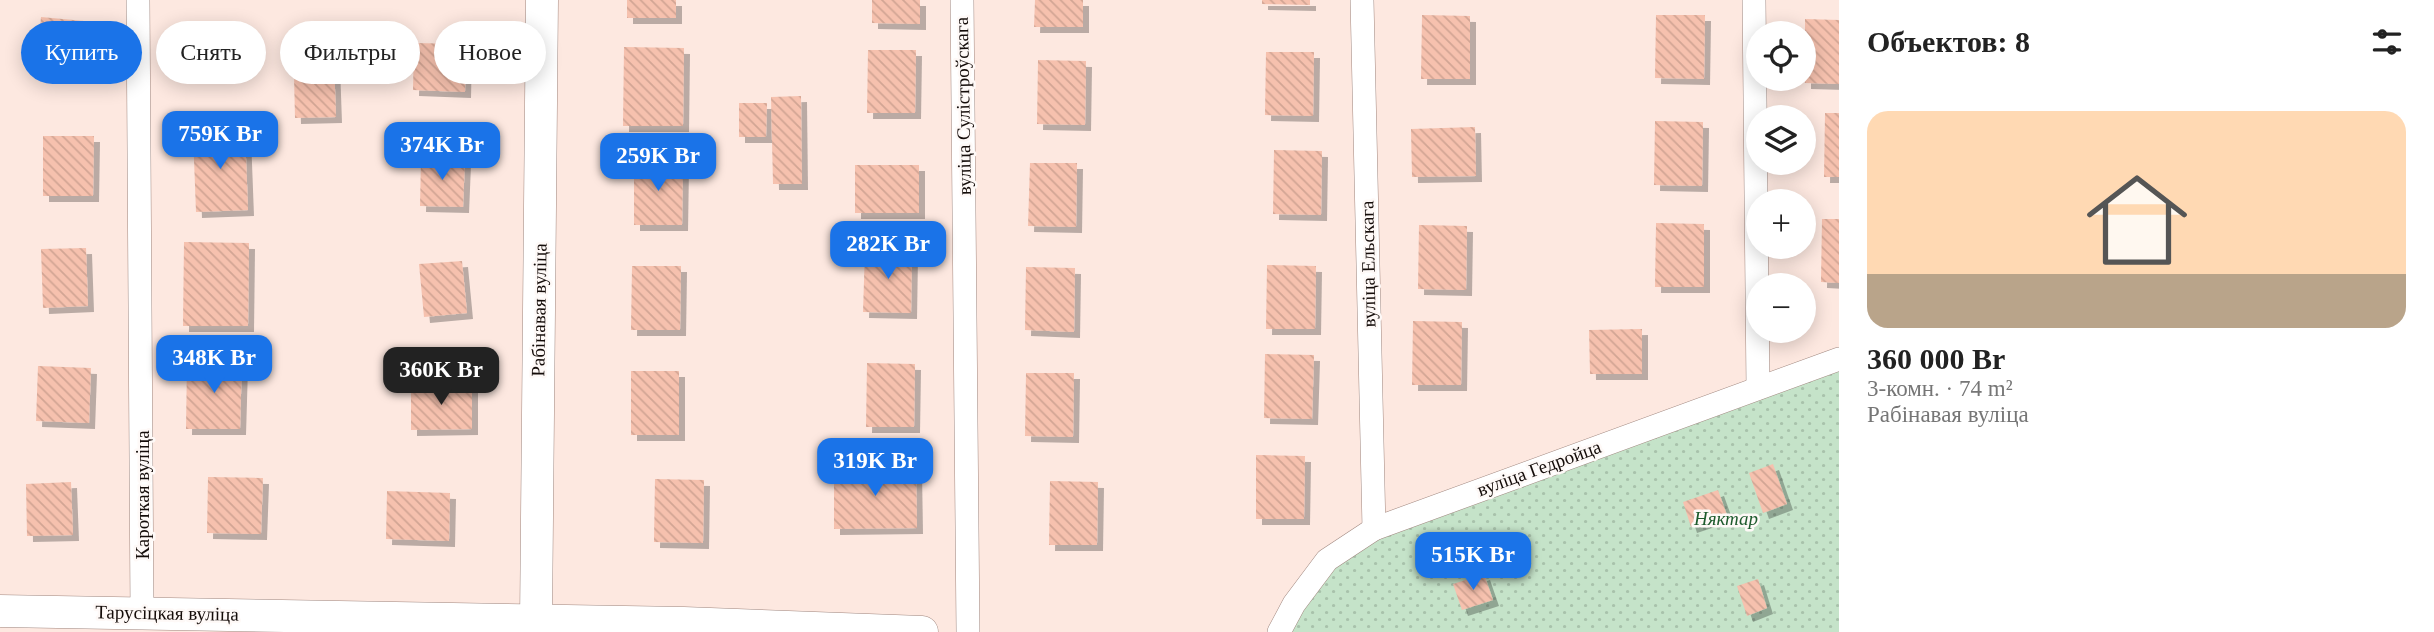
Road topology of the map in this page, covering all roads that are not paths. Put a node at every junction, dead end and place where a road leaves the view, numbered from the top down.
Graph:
1 (138, 0) edge
2 (542, 0) edge
3 (962, 0) edge
4 (1362, 0) edge
5 (1754, 0) edge
6 (1839, 359) edge
7 (1758, 388) junction
8 (1374, 529) junction
9 (0, 611) edge
10 (142, 612) junction
11 (536, 621) junction
12 (683, 627) edge
13 (922, 632) edge
14 (968, 632) edge
15 (1279, 632) edge

1 - 10 street, Кароткая вуліца
2 - 11 street, Рабінавая вуліца
3 - 14 street, вуліца Сулістроўскага
4 - 8 street, вуліца Ельскага
5 - 7 street
6 - 7 street, вуліца Гедройца
7 - 8 street, вуліца Гедройца
8 - 15 street, вуліца Гедройца
9 - 10 street, Тарусіцкая вуліца
10 - 11 street, Тарусіцкая вуліца
11 - 12 street, Тарусіцкая вуліца
12 - 13 street, Тарусіцкая вуліца

